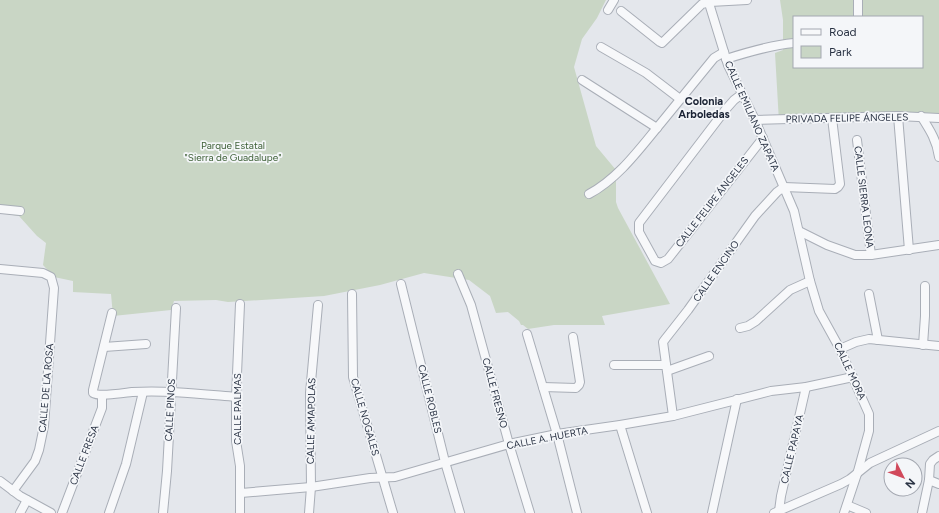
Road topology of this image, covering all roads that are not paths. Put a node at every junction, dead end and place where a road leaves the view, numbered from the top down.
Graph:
1 (614, 0) edge
2 (747, 0) edge
3 (858, 0) edge
4 (709, 1) edge
5 (608, 10) dead end
6 (622, 10) dead end
7 (858, 16) edge
8 (793, 43) edge
9 (601, 46) dead end
10 (725, 55) junction
11 (582, 80) dead end
12 (742, 94) junction
13 (680, 99) junction
14 (898, 116) junction
15 (921, 116) junction
16 (832, 118) junction
17 (939, 118) edge
18 (755, 120) junction
19 (657, 128) junction
20 (763, 138) junction
21 (857, 140) dead end
22 (939, 157) edge
23 (784, 187) junction
24 (589, 194) dead end
25 (0, 209) edge
26 (20, 211) dead end
27 (799, 231) junction
28 (939, 245) edge
29 (910, 250) junction
30 (871, 255) junction
31 (0, 269) edge
32 (458, 274) dead end
33 (810, 281) junction
34 (401, 284) dead end
35 (925, 286) dead end
36 (352, 294) dead end
37 (869, 294) dead end
38 (240, 304) dead end
39 (318, 305) dead end
40 (176, 308) dead end
41 (112, 313) dead end
42 (740, 328) dead end
43 (527, 334) dead end
44 (573, 337) dead end
45 (878, 340) junction
46 (146, 344) dead end
47 (923, 345) junction
48 (939, 346) edge
49 (104, 347) junction
50 (840, 349) junction
51 (709, 356) dead end
52 (614, 365) dead end
53 (666, 368) junction
54 (853, 377) junction
55 (543, 387) junction
56 (806, 387) junction
57 (143, 392) junction
58 (171, 392) junction
59 (102, 395) junction
60 (236, 397) junction
61 (737, 400) junction
62 (673, 416) junction
63 (620, 425) junction
64 (939, 431) edge
65 (557, 434) junction
66 (509, 444) junction
67 (936, 458) edge
68 (445, 462) junction
69 (858, 471) junction
70 (383, 478) junction
71 (929, 480) junction
72 (0, 481) edge
73 (939, 484) edge
74 (311, 487) junction
75 (14, 492) junction
76 (241, 493) junction
77 (27, 500) junction
78 (847, 505) junction
79 (777, 512) edge
80 (20, 513) edge
81 (51, 513) edge
82 (62, 513) edge
83 (109, 513) edge
84 (163, 513) edge
85 (240, 513) edge
86 (309, 513) edge
87 (393, 513) edge
88 (460, 513) edge
89 (530, 513) edge
90 (577, 513) edge
91 (648, 513) edge
92 (712, 513) edge
93 (844, 513) edge
94 (866, 513) edge
95 (922, 513) edge

1 - 5 street
2 - 4 street
3 - 7 street
4 - 6 street
4 - 10 street, CALLE EMILIANO ZAPATA
8 - 10 street
9 - 13 street
10 - 12 street, CALLE EMILIANO ZAPATA
10 - 13 street
11 - 19 street
12 - 18 street, CALLE EMILIANO ZAPATA
12 - 20 street, CALLE FELIPE ÁNGELES
13 - 19 street
14 - 15 street, PRIVADA FELIPE ÁNGELES
14 - 16 street, PRIVADA FELIPE ÁNGELES
14 - 29 street
15 - 17 street, PRIVADA FELIPE ÁNGELES
15 - 22 street
16 - 18 street, PRIVADA FELIPE ÁNGELES
16 - 23 street
18 - 20 street, CALLE EMILIANO ZAPATA
19 - 24 street
20 - 23 street, CALLE EMILIANO ZAPATA
21 - 30 street, CALLE SIERRA LEONA
23 - 27 street, CALLE EMILIANO ZAPATA
23 - 53 street, CALLE ENCINO
25 - 26 street
27 - 30 street
27 - 33 street, CALLE MORA
28 - 29 street
29 - 30 street
31 - 75 street, CALLE DE LA ROSA
32 - 66 street, CALLE FRESNO
33 - 42 street
33 - 50 street, CALLE MORA
34 - 68 street, CALLE ROBLES
35 - 47 street
36 - 70 street, CALLE NOGALES
37 - 45 street
38 - 60 street, CALLE PALMAS
39 - 74 street, CALLE AMAPOLAS
40 - 58 street, CALLE PINOS
41 - 49 street
43 - 55 street
44 - 55 street
45 - 47 street
45 - 50 street
46 - 49 street
47 - 48 street
49 - 59 street
50 - 54 street, CALLE MORA
51 - 53 street
52 - 53 street
53 - 62 street, CALLE ENCINO
54 - 56 street, CALLE A. HUERTA
54 - 69 street, CALLE MORA
55 - 65 street
56 - 61 street, CALLE A. HUERTA
56 - 79 street, CALLE PAPAYA
57 - 58 street
57 - 59 street
57 - 83 street
58 - 60 street
58 - 84 street, CALLE PINOS
59 - 82 street, CALLE FRESA
60 - 76 street, CALLE PALMAS
61 - 62 street, CALLE A. HUERTA
61 - 92 street
62 - 63 street, CALLE A. HUERTA
63 - 65 street, CALLE A. HUERTA
63 - 91 street
64 - 69 street
65 - 66 street, CALLE A. HUERTA
65 - 90 street
66 - 68 street, CALLE A. HUERTA
66 - 89 street, CALLE FRESNO
67 - 71 street
68 - 70 street, CALLE A. HUERTA
68 - 88 street, CALLE ROBLES
69 - 78 street, CALLE MORA
69 - 79 street
70 - 74 street, CALLE A. HUERTA
70 - 87 street, CALLE NOGALES
71 - 73 street
71 - 95 street
72 - 75 street
74 - 76 street, CALLE A. HUERTA
74 - 86 street, CALLE AMAPOLAS
75 - 77 street
76 - 85 street, CALLE PALMAS
77 - 80 street
77 - 81 street
78 - 93 street, CALLE MORA
78 - 94 street

